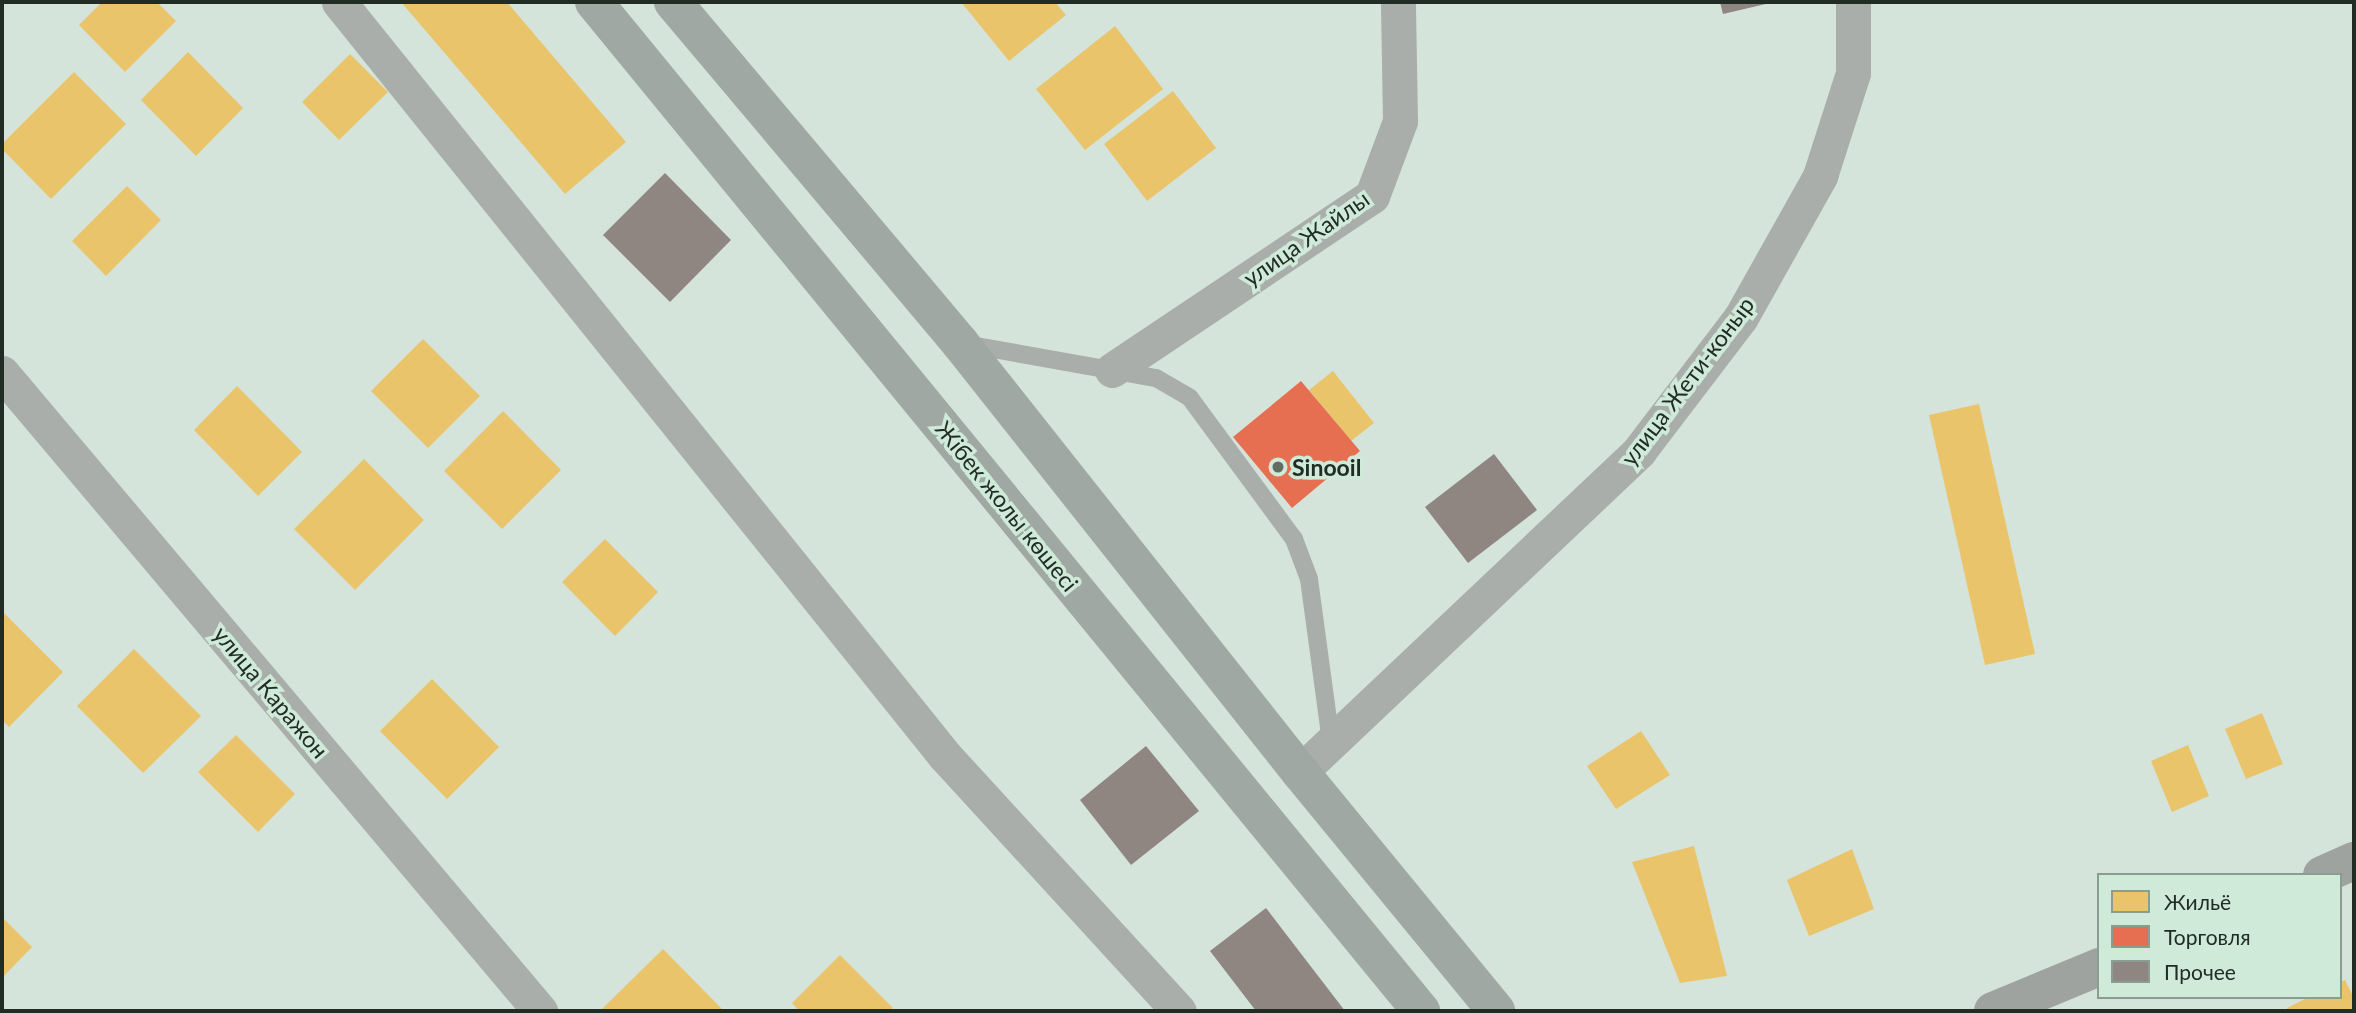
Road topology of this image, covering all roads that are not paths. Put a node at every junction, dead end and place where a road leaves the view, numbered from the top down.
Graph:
1 (339, 2) edge
2 (594, 2) edge
3 (673, 2) edge
4 (1398, 2) edge
5 (1853, 2) edge
6 (960, 344) junction
7 (1112, 370) junction
8 (2, 373) edge
9 (1331, 742) junction
10 (1300, 772) junction
11 (2354, 861) edge
12 (2327, 873) edge
13 (2097, 968) edge
14 (540, 1011) edge
15 (1179, 1011) edge
16 (1420, 1011) edge
17 (1496, 1011) edge
18 (1993, 1011) edge

1 - 15 street
2 - 16 main road, Жібек жолы көшесі
3 - 6 main road
4 - 7 street, улица Жайлы
5 - 9 street, улица Жети-коныр
6 - 7 lane
6 - 10 main road
7 - 9 lane
8 - 14 street, улица Каражон
9 - 10 street, улица Жети-коныр
10 - 17 main road
11 - 12 main road
13 - 18 main road

